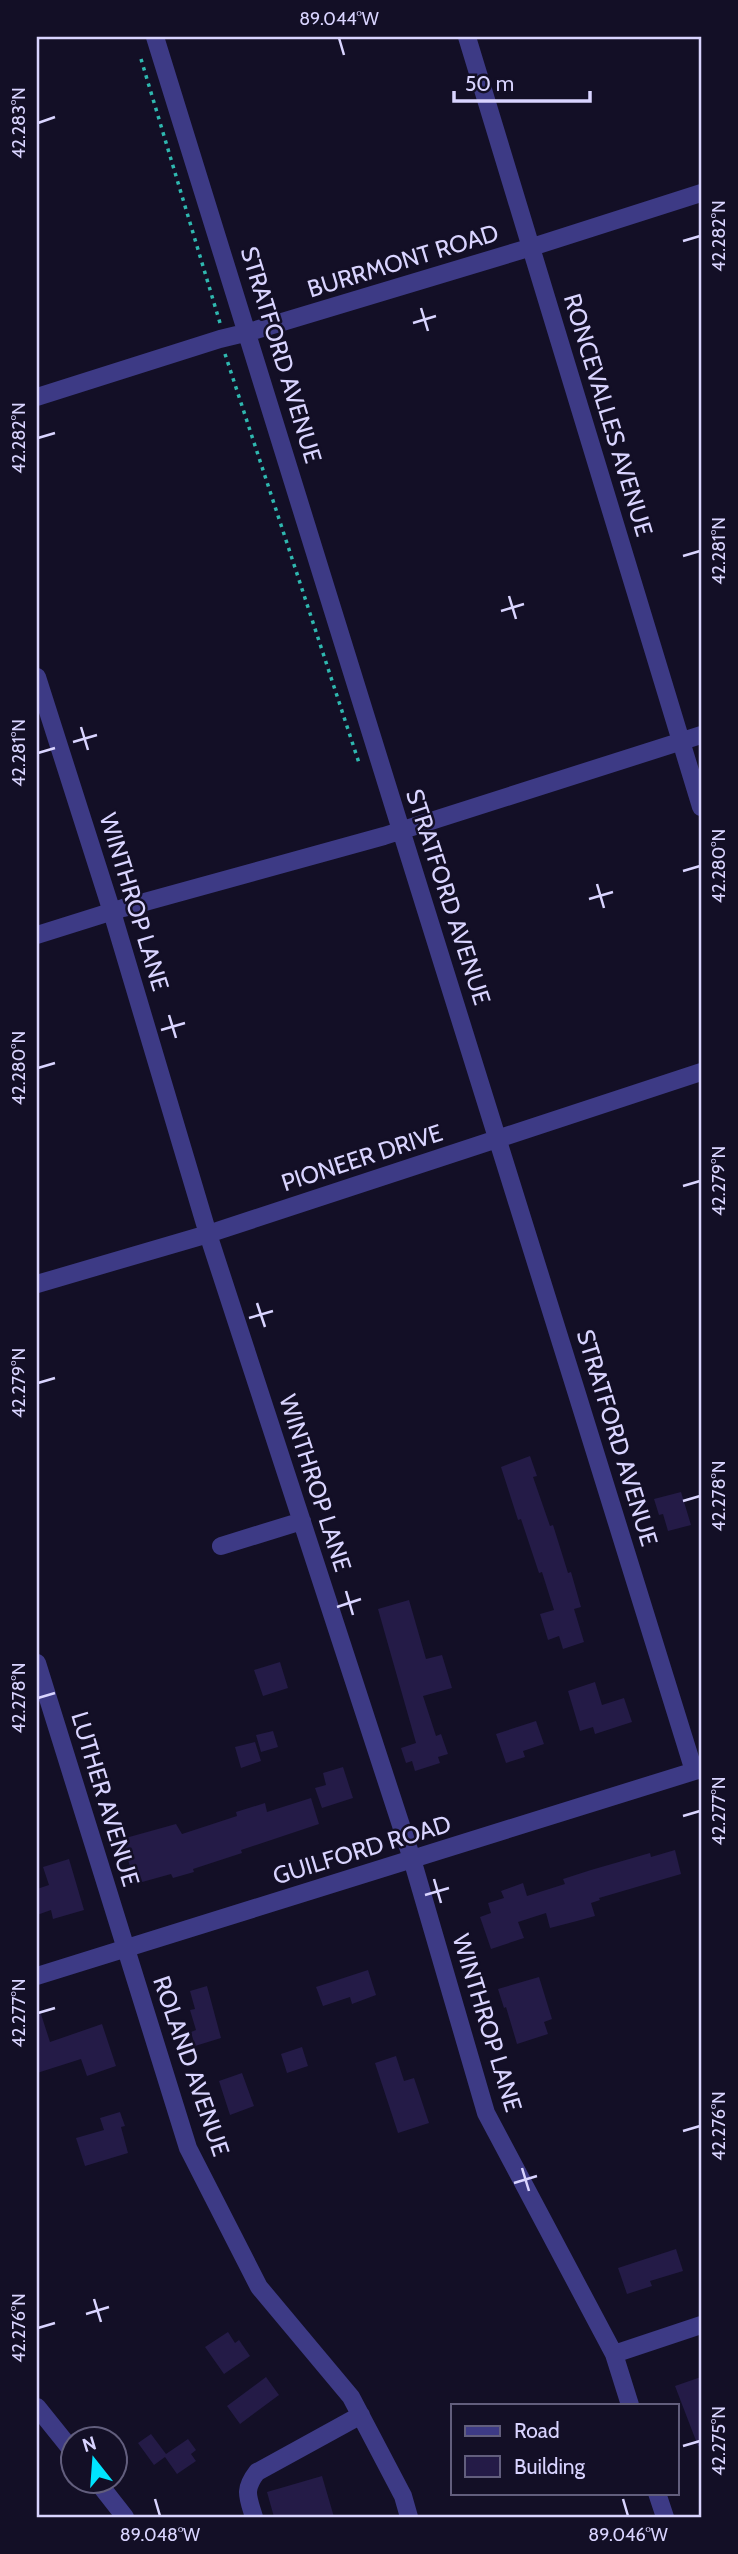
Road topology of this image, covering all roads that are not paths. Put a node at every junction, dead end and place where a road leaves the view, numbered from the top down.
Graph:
1 (155, 37) edge
2 (467, 37) edge
3 (701, 193) edge
4 (532, 247) junction
5 (249, 332) junction
6 (37, 397) edge
7 (37, 677) edge
8 (701, 735) edge
9 (681, 741) junction
10 (701, 807) edge
11 (401, 831) junction
12 (112, 912) junction
13 (37, 935) edge
14 (701, 1072) edge
15 (499, 1140) junction
16 (208, 1234) junction
17 (37, 1284) edge
18 (302, 1521) junction
19 (221, 1546) dead end
20 (37, 1663) edge
21 (697, 1770) edge
22 (412, 1859) junction
23 (126, 1949) junction
24 (37, 1976) edge
25 (701, 2325) edge
26 (614, 2354) junction
27 (630, 2404) edge
28 (37, 2407) edge
29 (360, 2415) junction
30 (60, 2436) edge
31 (107, 2494) edge
32 (657, 2494) edge
33 (125, 2517) edge
34 (254, 2517) edge
35 (409, 2517) edge
36 (665, 2517) edge

1 - 5 street, STRATFORD AVENUE
2 - 4 street, RONCEVALLES AVENUE
3 - 4 street, BURRMONT ROAD
4 - 5 street, BURRMONT ROAD
4 - 9 street, RONCEVALLES AVENUE
5 - 6 street, BURRMONT ROAD
5 - 11 street, STRATFORD AVENUE
7 - 12 street, WINTHROP LANE
8 - 9 street
9 - 10 street, RONCEVALLES AVENUE
9 - 11 street
11 - 12 street
11 - 15 street, STRATFORD AVENUE
12 - 13 street
12 - 16 street, WINTHROP LANE
14 - 15 street, PIONEER DRIVE
15 - 16 street, PIONEER DRIVE
15 - 21 street, STRATFORD AVENUE
16 - 17 street, PIONEER DRIVE
16 - 18 street, WINTHROP LANE
18 - 19 street
18 - 22 street, WINTHROP LANE
20 - 23 street, LUTHER AVENUE
21 - 22 street, GUILFORD ROAD
22 - 23 street, GUILFORD ROAD
22 - 26 street, WINTHROP LANE
23 - 24 street, GUILFORD ROAD
23 - 29 street, ROLAND AVENUE
25 - 26 street
26 - 27 street, WINTHROP LANE
28 - 30 street
29 - 34 street
29 - 35 street, ROLAND AVENUE
31 - 33 street
32 - 36 street

